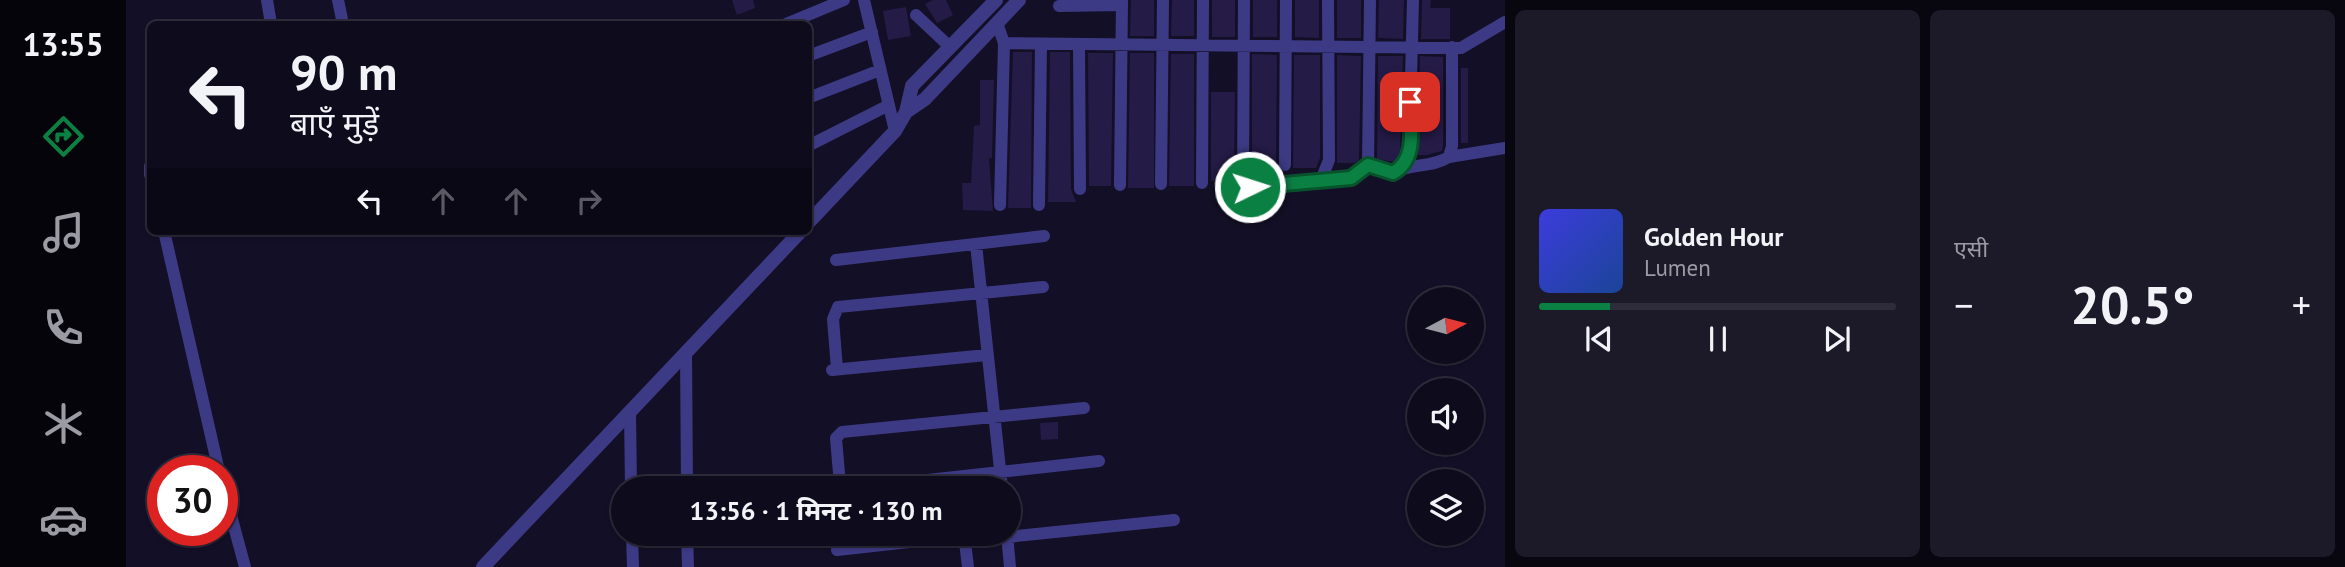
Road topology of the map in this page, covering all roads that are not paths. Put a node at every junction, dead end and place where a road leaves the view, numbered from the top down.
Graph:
1 (267, 0) edge
2 (338, 0) edge
3 (844, 0) edge
4 (864, 0) edge
5 (996, 0) edge
6 (1019, 0) edge
7 (1163, 0) edge
8 (1203, 0) edge
9 (1244, 0) edge
10 (1286, 0) edge
11 (1328, 0) edge
12 (1370, 0) edge
13 (1413, 0) edge
14 (1122, 3) edge
15 (1059, 6) dead end
16 (916, 16) dead end
17 (270, 21) edge
18 (342, 21) edge
19 (793, 21) edge
20 (1505, 22) edge
21 (998, 23) junction
22 (872, 32) junction
23 (1004, 43) junction
24 (1041, 44) junction
25 (1080, 44) junction
26 (1122, 45) junction
27 (1162, 45) junction
28 (1202, 45) junction
29 (1245, 46) junction
30 (1285, 46) junction
31 (1328, 46) junction
32 (1369, 46) junction
33 (1410, 46) junction
34 (950, 47) junction
35 (1452, 47) junction
36 (812, 54) edge
37 (880, 70) junction
38 (812, 96) edge
39 (889, 105) junction
40 (906, 112) junction
41 (895, 131) junction
42 (812, 144) edge
43 (1505, 148) edge
44 (1449, 157) junction
45 (1285, 165) dead end
46 (1368, 165) junction
47 (1401, 168) junction
48 (1321, 180) junction
49 (1202, 183) dead end
50 (1161, 184) dead end
51 (1120, 185) dead end
52 (1080, 189) dead end
53 (1000, 205) dead end
54 (1039, 205) dead end
55 (812, 219) edge
56 (165, 235) edge
57 (797, 235) edge
58 (1044, 236) dead end
59 (976, 243) junction
60 (836, 260) dead end
61 (1043, 287) dead end
62 (980, 292) junction
63 (686, 352) junction
64 (987, 355) junction
65 (1084, 408) dead end
66 (630, 412) junction
67 (994, 416) junction
68 (215, 455) edge
69 (1099, 461) dead end
70 (1000, 471) junction
71 (631, 476) edge
72 (687, 476) edge
73 (839, 476) edge
74 (981, 476) edge
75 (1001, 476) edge
76 (1174, 520) dead end
77 (1021, 535) edge
78 (238, 541) edge
79 (632, 546) edge
80 (687, 546) edge
81 (871, 546) edge
82 (965, 546) edge
83 (1008, 546) edge
84 (837, 550) dead end
85 (245, 567) edge
86 (483, 567) edge
87 (633, 567) edge
88 (688, 567) edge
89 (968, 567) edge
90 (1010, 567) edge

1 - 17 street
2 - 18 street
3 - 19 street
4 - 22 street
5 - 34 street
6 - 21 street
7 - 27 street
8 - 28 street
9 - 29 street
10 - 30 street
11 - 31 street
12 - 32 street
13 - 33 street
14 - 15 street
14 - 26 street
16 - 34 street
20 - 35 street
21 - 23 street
21 - 40 street
22 - 36 street
22 - 37 street
23 - 24 street
23 - 53 street
24 - 25 street
24 - 54 street
25 - 26 street
25 - 52 street
26 - 27 street
26 - 51 street
27 - 28 street
27 - 50 street
28 - 29 street
28 - 49 street
29 - 30 street
29 - 48 street
30 - 31 street
30 - 45 street
31 - 32 street
31 - 48 street
32 - 33 street
32 - 46 street
33 - 35 street
33 - 47 street
34 - 40 street
35 - 44 street
37 - 38 street
37 - 39 street
39 - 41 street
39 - 42 street
40 - 41 street
41 - 55 street
43 - 44 street
44 - 47 street
46 - 47 street
46 - 48 street
56 - 68 street
57 - 63 street
58 - 59 street
59 - 60 street
59 - 62 street
61 - 62 street
62 - 64 street
62 - 64 street
63 - 66 street
63 - 72 street
64 - 67 street
65 - 67 street
66 - 71 street
66 - 86 street
67 - 70 street
67 - 73 street
69 - 70 street
70 - 74 street
70 - 75 street
76 - 77 street
78 - 85 street
79 - 87 street
80 - 88 street
81 - 84 street
82 - 89 street
83 - 90 street

